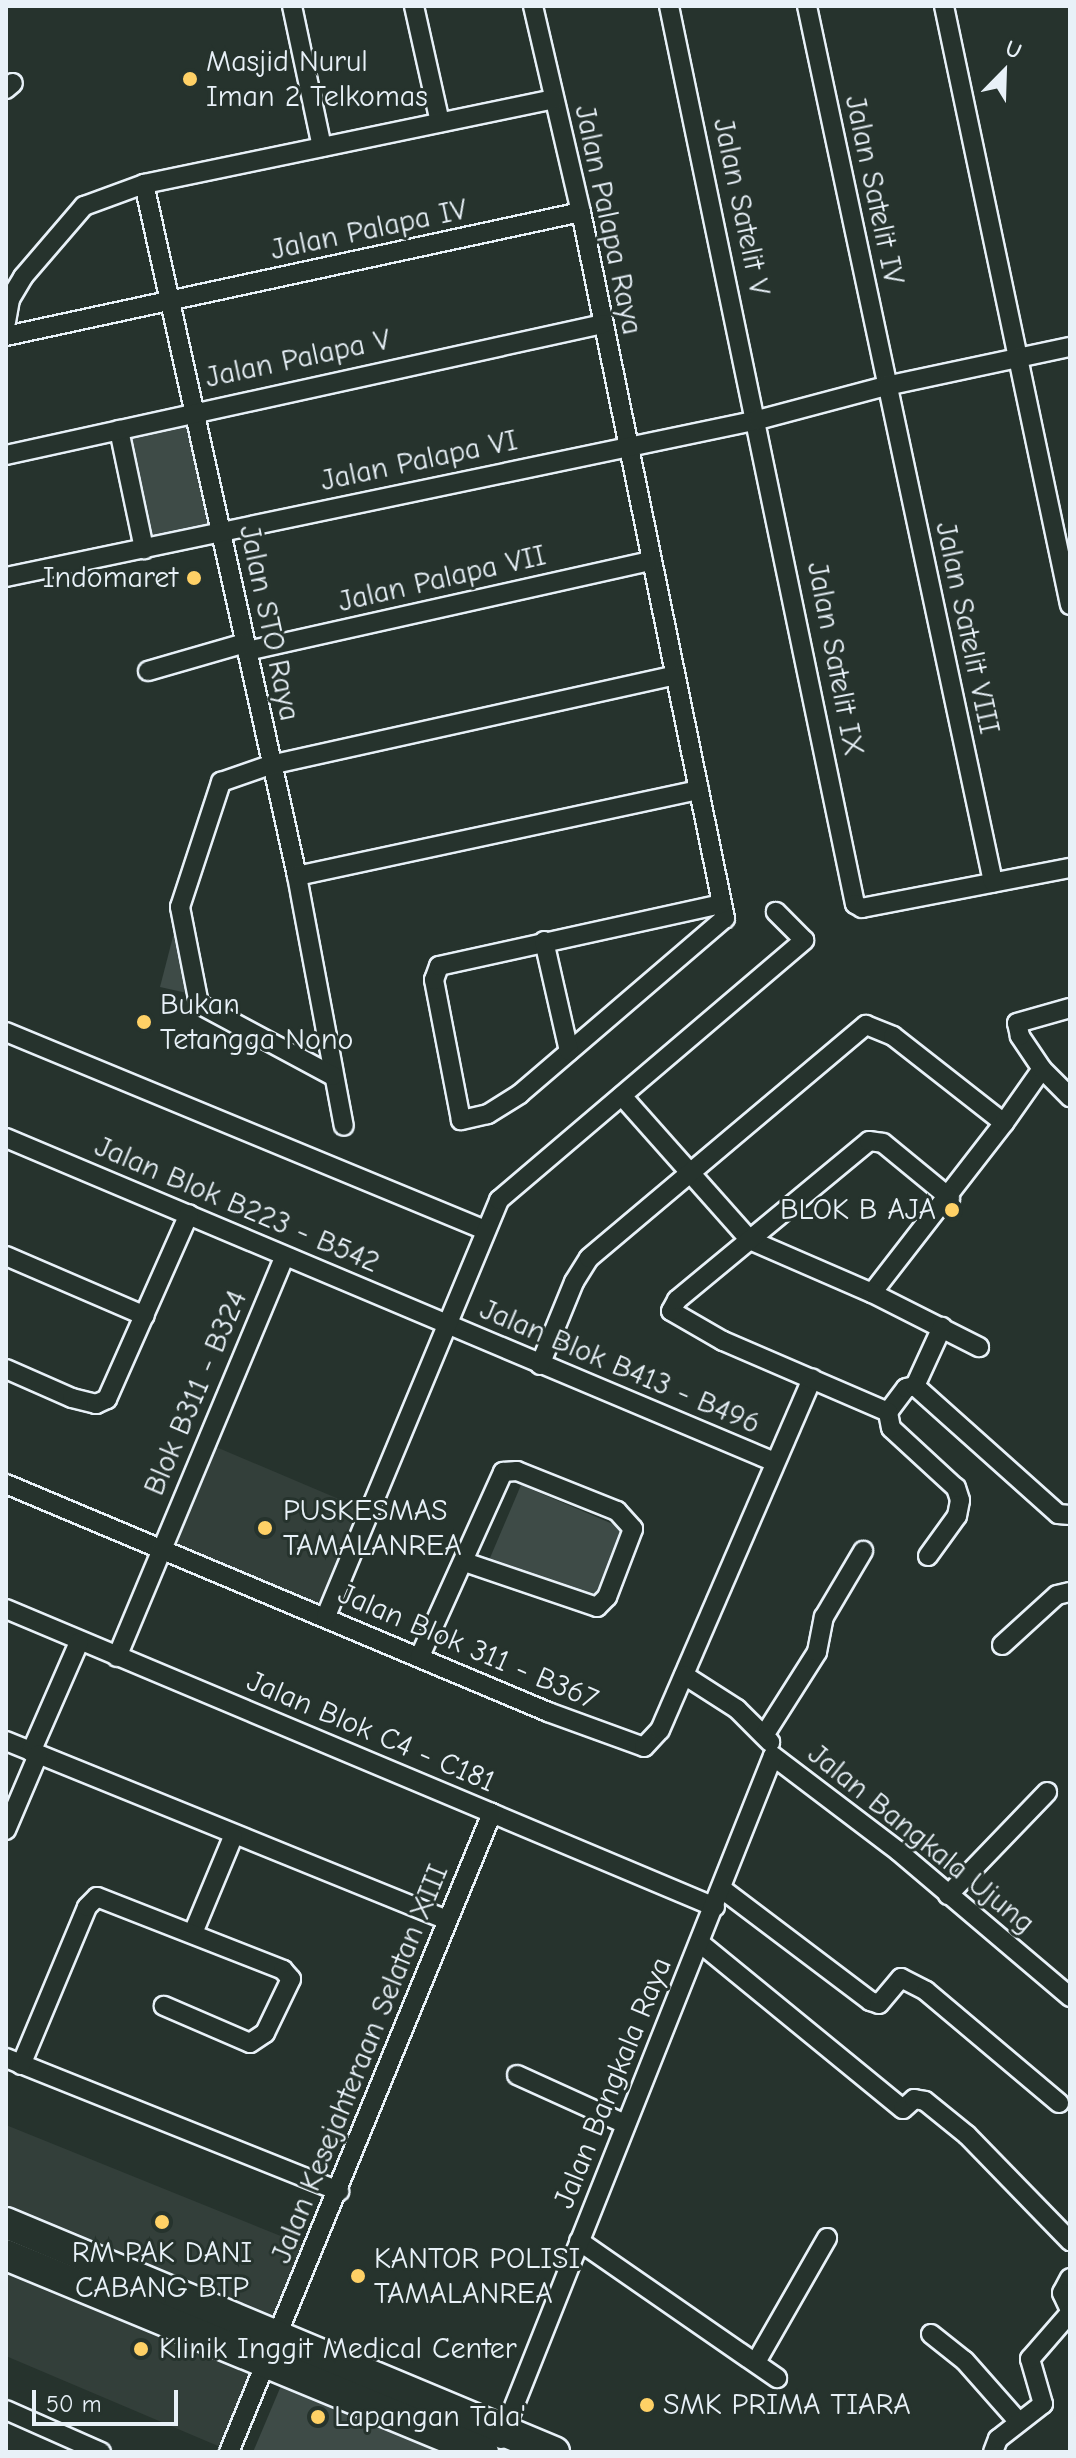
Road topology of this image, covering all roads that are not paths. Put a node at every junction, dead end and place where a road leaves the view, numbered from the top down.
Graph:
1 (292, 6) edge
2 (414, 6) edge
3 (533, 6) edge
4 (669, 6) edge
5 (807, 6) edge
6 (944, 6) edge
7 (553, 99) junction
8 (440, 122) junction
9 (322, 147) junction
10 (144, 184) junction
11 (581, 212) junction
12 (169, 300) junction
13 (6, 322) edge
14 (603, 324) junction
15 (6, 336) edge
16 (1070, 347) edge
17 (1014, 358) junction
18 (886, 386) junction
19 (195, 410) junction
20 (758, 420) junction
21 (119, 430) junction
22 (629, 446) junction
23 (6, 455) edge
24 (220, 531) junction
25 (144, 549) junction
26 (649, 561) junction
27 (6, 577) edge
28 (1070, 605) edge
29 (246, 647) junction
30 (148, 671) dead end
31 (673, 676) junction
32 (270, 765) junction
33 (699, 790) junction
34 (1070, 868) edge
35 (297, 876) junction
36 (993, 882) junction
37 (721, 904) junction
38 (776, 912) dead end
39 (544, 941) junction
40 (1070, 1008) edge
41 (6, 1032) edge
42 (569, 1051) junction
43 (1042, 1069) junction
44 (333, 1076) junction
45 (622, 1096) junction
46 (1070, 1097) edge
47 (1004, 1123) junction
48 (344, 1126) dead end
49 (6, 1138) edge
50 (688, 1171) junction
51 (950, 1198) junction
52 (189, 1214) junction
53 (485, 1230) junction
54 (750, 1240) junction
55 (6, 1256) edge
56 (284, 1258) junction
57 (872, 1293) junction
58 (145, 1316) junction
59 (446, 1324) junction
60 (942, 1327) junction
61 (979, 1347) dead end
62 (540, 1365) junction
63 (6, 1369) edge
64 (812, 1378) junction
65 (915, 1386) junction
66 (888, 1412) junction
67 (772, 1461) junction
68 (6, 1484) edge
69 (1070, 1515) edge
70 (159, 1549) junction
71 (863, 1551) dead end
72 (928, 1556) dead end
73 (465, 1562) junction
74 (1070, 1592) edge
75 (6, 1609) edge
76 (326, 1616) junction
77 (79, 1642) junction
78 (1002, 1645) dead end
79 (420, 1656) junction
80 (117, 1657) junction
81 (684, 1675) junction
82 (765, 1734) junction
83 (6, 1741) edge
84 (34, 1754) junction
85 (773, 1756) junction
86 (1047, 1792) dead end
87 (492, 1813) junction
88 (6, 1830) edge
89 (233, 1837) junction
90 (722, 1889) junction
91 (948, 1895) junction
92 (715, 1907) junction
93 (446, 1920) junction
94 (193, 1933) junction
95 (700, 1943) junction
96 (1070, 1997) edge
97 (164, 2006) dead end
98 (13, 2062) edge
99 (517, 2075) dead end
100 (1066, 2102) edge
101 (625, 2124) junction
102 (339, 2191) junction
103 (6, 2223) edge
104 (827, 2238) dead end
105 (579, 2241) junction
106 (1070, 2241) edge
107 (6, 2255) edge
108 (1070, 2278) edge
109 (1070, 2311) edge
110 (931, 2334) dead end
111 (275, 2350) junction
112 (756, 2362) junction
113 (777, 2378) dead end
114 (6, 2410) edge
115 (1019, 2422) junction
116 (494, 2445) edge
117 (101, 2452) edge
118 (229, 2452) edge
119 (554, 2452) edge
120 (993, 2452) edge

1 - 9 street
2 - 8 street
3 - 7 street, Jalan Palapa Raya
4 - 20 street, Jalan Satelit V
5 - 18 street, Jalan Satelit IV
6 - 17 street
7 - 8 street
7 - 11 street, Jalan Palapa Raya
8 - 9 street
9 - 10 street
10 - 12 street, Jalan STO Raya
10 - 13 street
11 - 12 street, Jalan Palapa IV
11 - 14 street, Jalan Palapa Raya
12 - 15 street, Jalan Palapa IV
12 - 19 street, Jalan STO Raya
14 - 19 street, Jalan Palapa V
14 - 22 street, Jalan Palapa Raya
16 - 17 street, Jalan Palapa VI
17 - 18 street, Jalan Palapa VI
17 - 28 street
18 - 20 street, Jalan Palapa VI
18 - 36 street, Jalan Satelit VIII
19 - 21 street, Jalan Palapa V
19 - 24 street, Jalan STO Raya
20 - 22 street, Jalan Palapa VI
20 - 36 street, Jalan Satelit IX
21 - 23 street, Jalan Palapa V
21 - 25 street
22 - 24 street, Jalan Palapa VI
22 - 26 street, Jalan Palapa Raya
24 - 25 street, Jalan Palapa VI
24 - 29 street, Jalan STO Raya
25 - 27 street, Jalan Palapa VI
26 - 29 street, Jalan Palapa VII
26 - 31 street, Jalan Palapa Raya
29 - 30 street, Jalan Palapa VII
29 - 32 street, Jalan STO Raya
31 - 32 street
31 - 33 street, Jalan Palapa Raya
32 - 35 street, Jalan STO Raya
32 - 44 street
33 - 35 street
33 - 37 street, Jalan Palapa Raya
34 - 36 street
35 - 44 street, Jalan STO Raya
37 - 39 street
37 - 42 street
38 - 45 street
39 - 42 street
39 - 42 street
40 - 43 street
41 - 53 street
43 - 46 street
43 - 47 street
44 - 48 street, Jalan STO Raya
45 - 50 street
45 - 53 street
47 - 50 street
47 - 51 street
49 - 52 street, Jalan Blok B223 - B542
50 - 54 street
50 - 62 street
51 - 54 street
51 - 57 street
52 - 56 street, Jalan Blok B223 - B542
52 - 58 street
53 - 59 street
54 - 57 street
54 - 64 street
55 - 58 street
56 - 59 street, Jalan Blok B223 - B542
56 - 70 street, Blok B311 - B324
57 - 60 street
58 - 63 street
59 - 62 street, Jalan Blok B413 - B496
59 - 76 street
60 - 61 street
60 - 65 street
62 - 67 street, Jalan Blok B413 - B496
64 - 66 street
64 - 67 street
65 - 66 street
65 - 69 street
66 - 72 street
67 - 81 street
68 - 70 street, Jalan Blok 311 - B367
70 - 76 street, Jalan Blok 311 - B367
70 - 80 street, Blok B311 - B324
71 - 82 street
73 - 73 street
73 - 79 street
74 - 78 street
75 - 77 street, Jalan Blok C4 - C181
76 - 79 street, Jalan Blok 311 - B367
77 - 80 street, Jalan Blok C4 - C181
77 - 84 street
79 - 81 street, Jalan Blok 311 - B367
80 - 87 street, Jalan Blok C4 - C181
81 - 82 street
82 - 85 street
83 - 84 street
84 - 88 street
84 - 89 street
85 - 90 street, Jalan Bangkala Raya
85 - 91 street, Jalan Bangkala Ujung
86 - 91 street
87 - 92 street, Jalan Blok C4 - C181
87 - 93 street, Jalan Kesejahteraan Selatan XIII
89 - 93 street
89 - 94 street
90 - 92 street, Jalan Bangkala Raya
90 - 100 street
91 - 96 street, Jalan Bangkala Ujung
92 - 95 street, Jalan Bangkala Raya
93 - 102 street, Jalan Kesejahteraan Selatan XIII
94 - 97 street
94 - 98 street
95 - 101 street, Jalan Bangkala Raya
95 - 106 street
98 - 102 street
99 - 101 street
101 - 105 street, Jalan Bangkala Raya
102 - 111 street, Jalan Kesejahteraan Selatan XIII
103 - 111 main road
104 - 112 street
105 - 112 street
105 - 116 street, Jalan Bangkala Raya
107 - 111 main road
108 - 109 street
109 - 115 street
110 - 115 street
111 - 116 main road
111 - 118 street, Jalan Kesejahteraan Selatan XIII
112 - 113 street
114 - 117 street
115 - 120 street
116 - 119 main road

